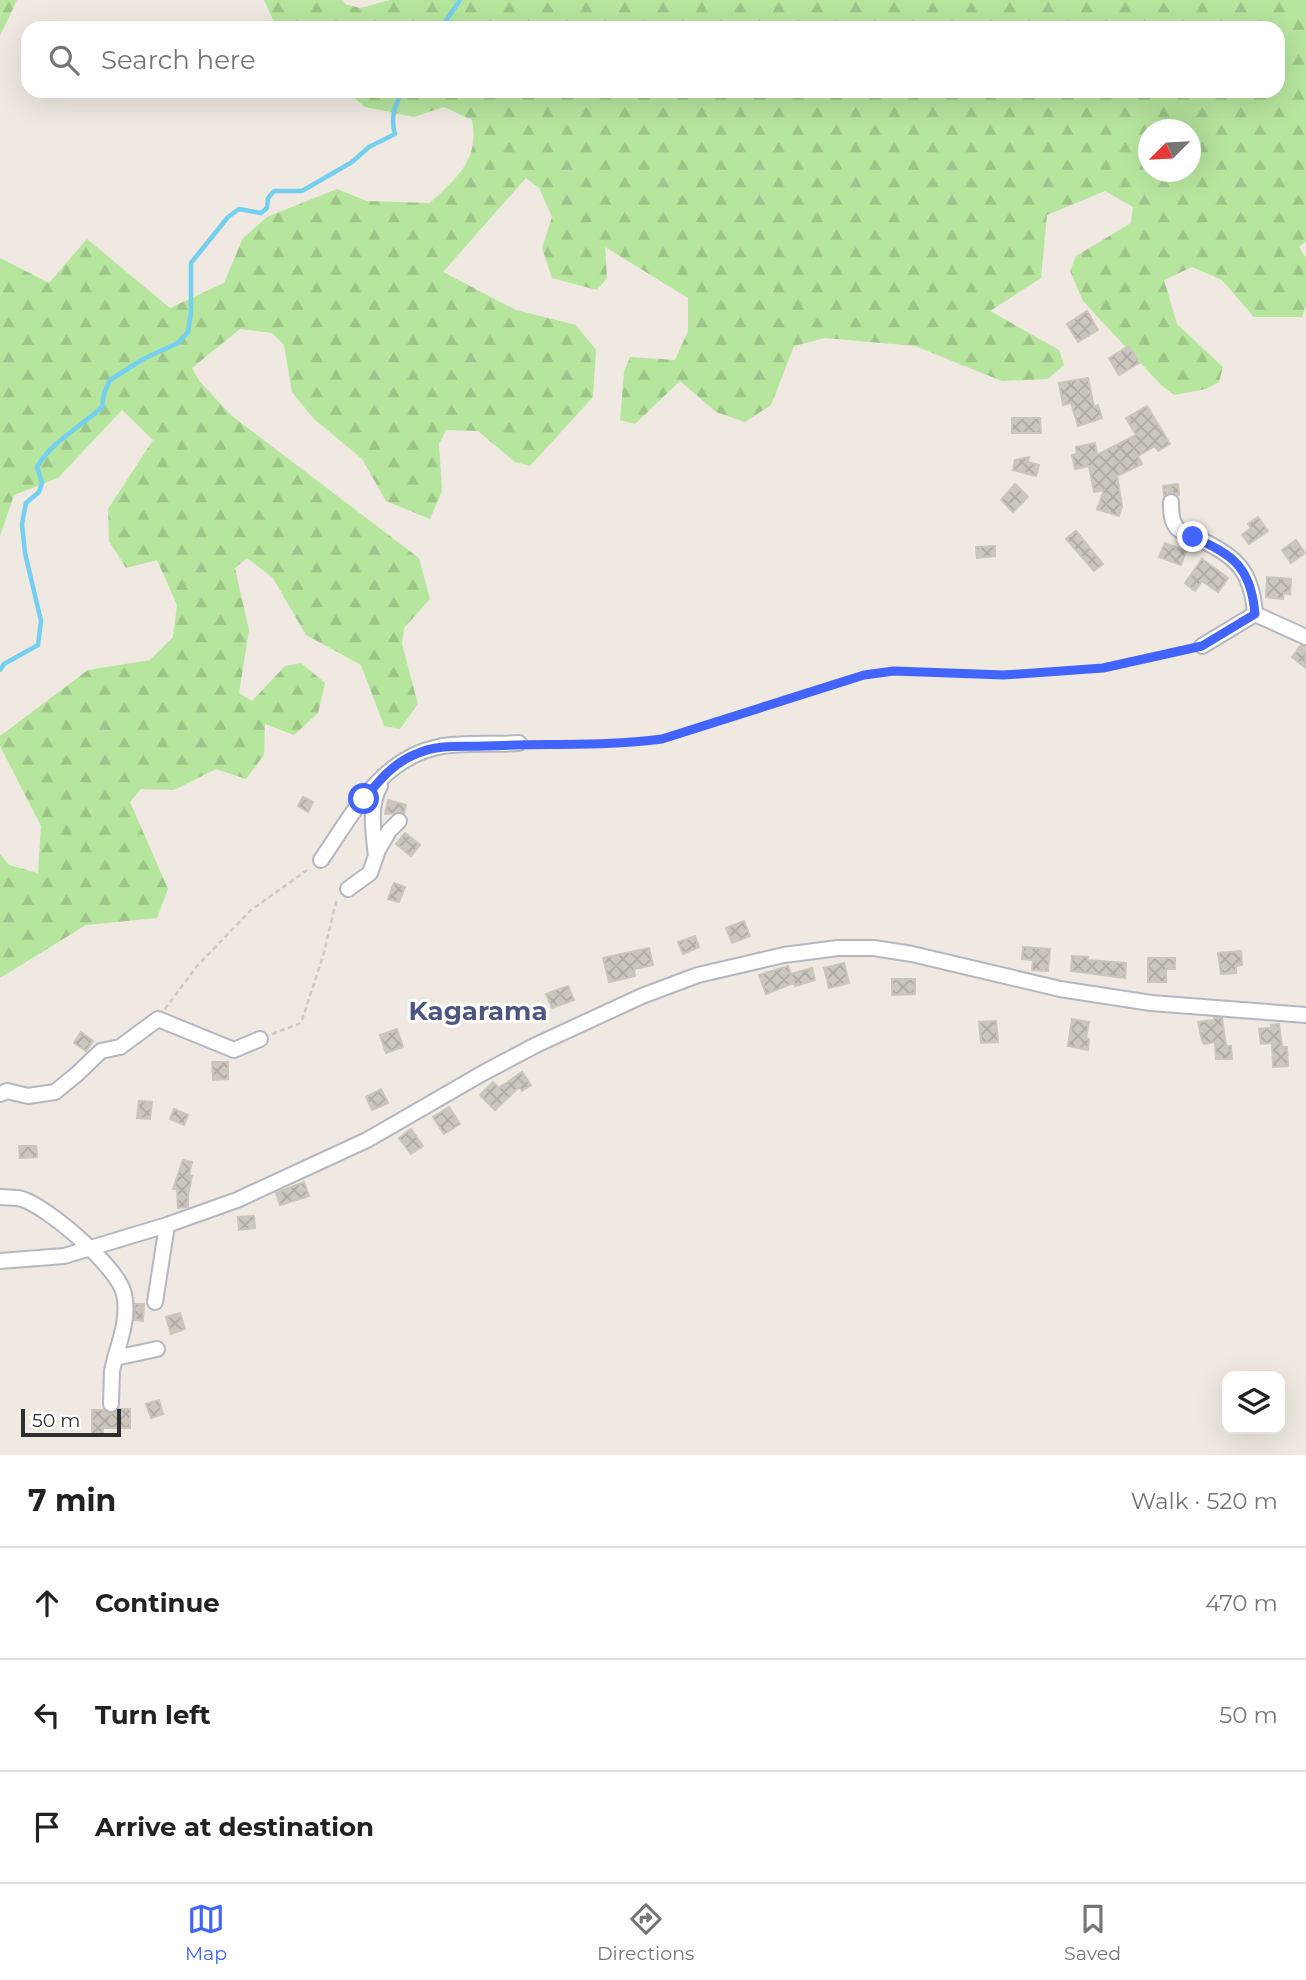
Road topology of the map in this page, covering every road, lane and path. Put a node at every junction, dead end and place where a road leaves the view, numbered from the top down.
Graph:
1 (1171, 502) dead end
2 (1255, 614) junction
3 (1306, 637) edge
4 (1202, 646) joint
5 (519, 743) joint
6 (387, 771) junction
7 (400, 821) dead end
8 (376, 857) junction
9 (321, 860) joint
10 (348, 889) joint
11 (1306, 1015) edge
12 (158, 1019) junction
13 (260, 1039) joint
14 (0, 1094) edge
15 (0, 1197) edge
16 (167, 1225) junction
17 (91, 1249) junction
18 (0, 1261) edge
19 (155, 1302) dead end
20 (158, 1349) dead end
21 (115, 1358) junction
22 (111, 1404) dead end

1 - 2 street
2 - 3 street
2 - 4 street
4 - 5 path
5 - 6 street
6 - 8 street
6 - 9 street
7 - 8 street
8 - 10 street
9 - 12 path
10 - 13 path
11 - 16 street
12 - 13 street
12 - 14 street
15 - 17 street
16 - 17 street
16 - 19 street
17 - 18 street
17 - 21 street
20 - 21 street
21 - 22 street

